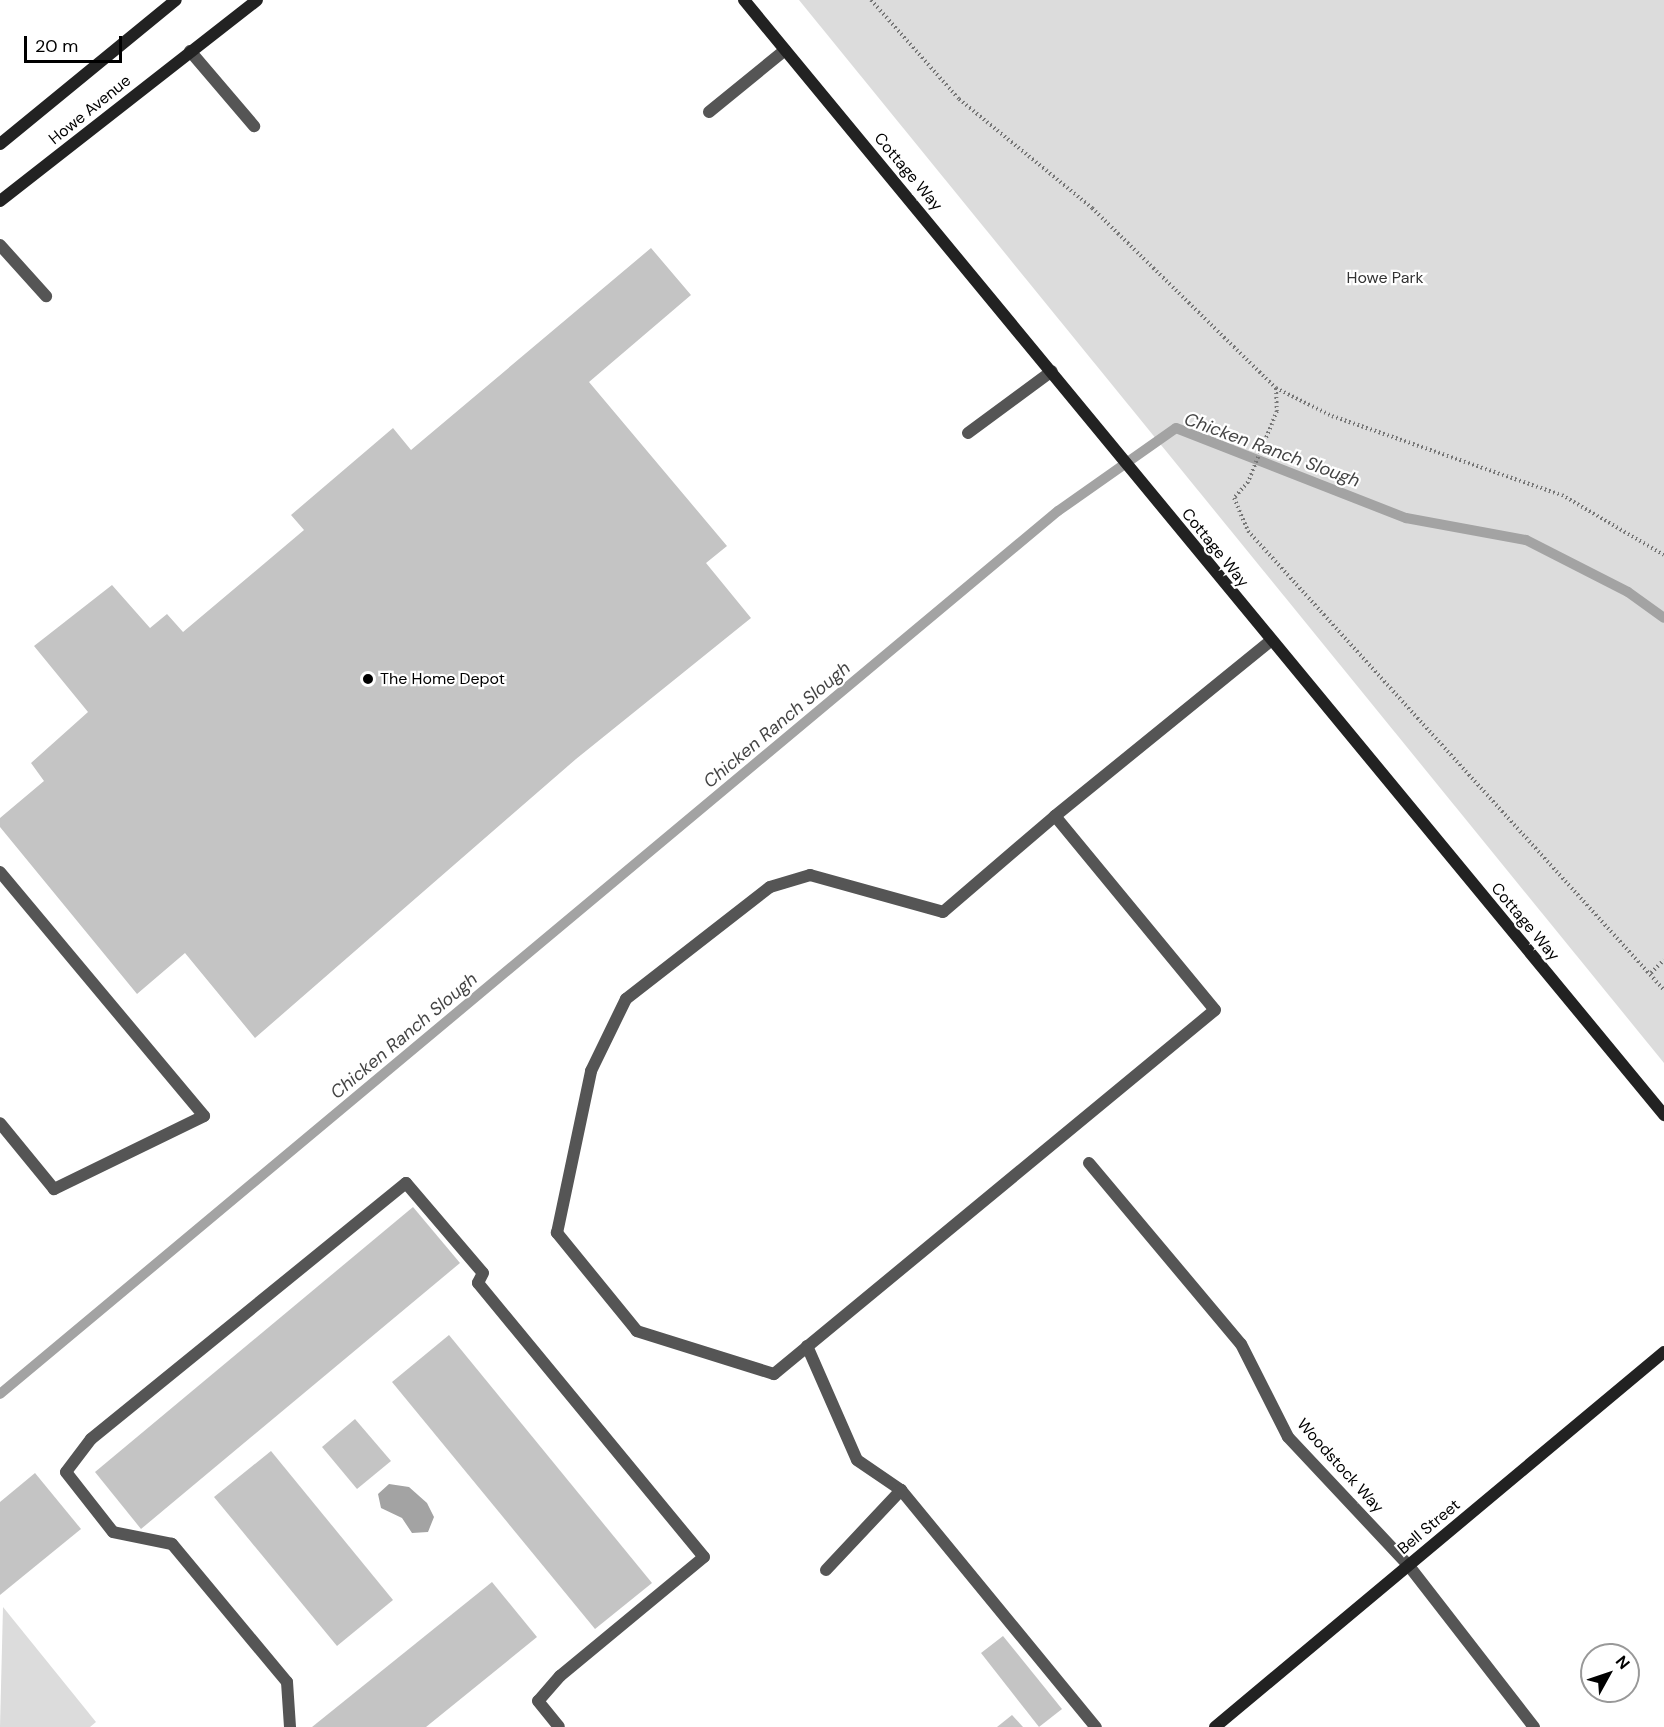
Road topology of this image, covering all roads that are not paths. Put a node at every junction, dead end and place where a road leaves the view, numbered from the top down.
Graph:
1 (176, 0) edge
2 (257, 0) edge
3 (744, 0) edge
4 (785, 50) junction
5 (190, 51) junction
6 (709, 112) dead end
7 (254, 126) dead end
8 (0, 144) edge
9 (0, 201) edge
10 (0, 245) edge
11 (46, 296) dead end
12 (1052, 370) junction
13 (968, 433) dead end
14 (1270, 641) junction
15 (1055, 816) junction
16 (0, 872) edge
17 (1664, 1115) edge
18 (0, 1123) edge
19 (1089, 1163) dead end
20 (807, 1346) junction
21 (1664, 1352) edge
22 (900, 1490) junction
23 (1409, 1566) junction
24 (826, 1570) dead end
25 (1095, 1726) edge
26 (290, 1727) edge
27 (559, 1727) edge
28 (1215, 1727) edge
29 (1534, 1727) edge

1 - 8 street, Howe Avenue
2 - 5 street, Howe Avenue
3 - 4 street, Cottage Way
4 - 6 street
4 - 12 street, Cottage Way
5 - 7 street
5 - 9 street, Howe Avenue
10 - 11 street
12 - 13 street
12 - 14 street, Cottage Way
14 - 15 street
14 - 17 street, Cottage Way
15 - 20 street
15 - 20 street
16 - 18 street
19 - 23 street, Woodstock Way
20 - 22 street
21 - 23 street, Bell Street
22 - 24 street
22 - 25 street
23 - 28 street, Bell Street
23 - 29 street, Woodstock Way
26 - 27 street

